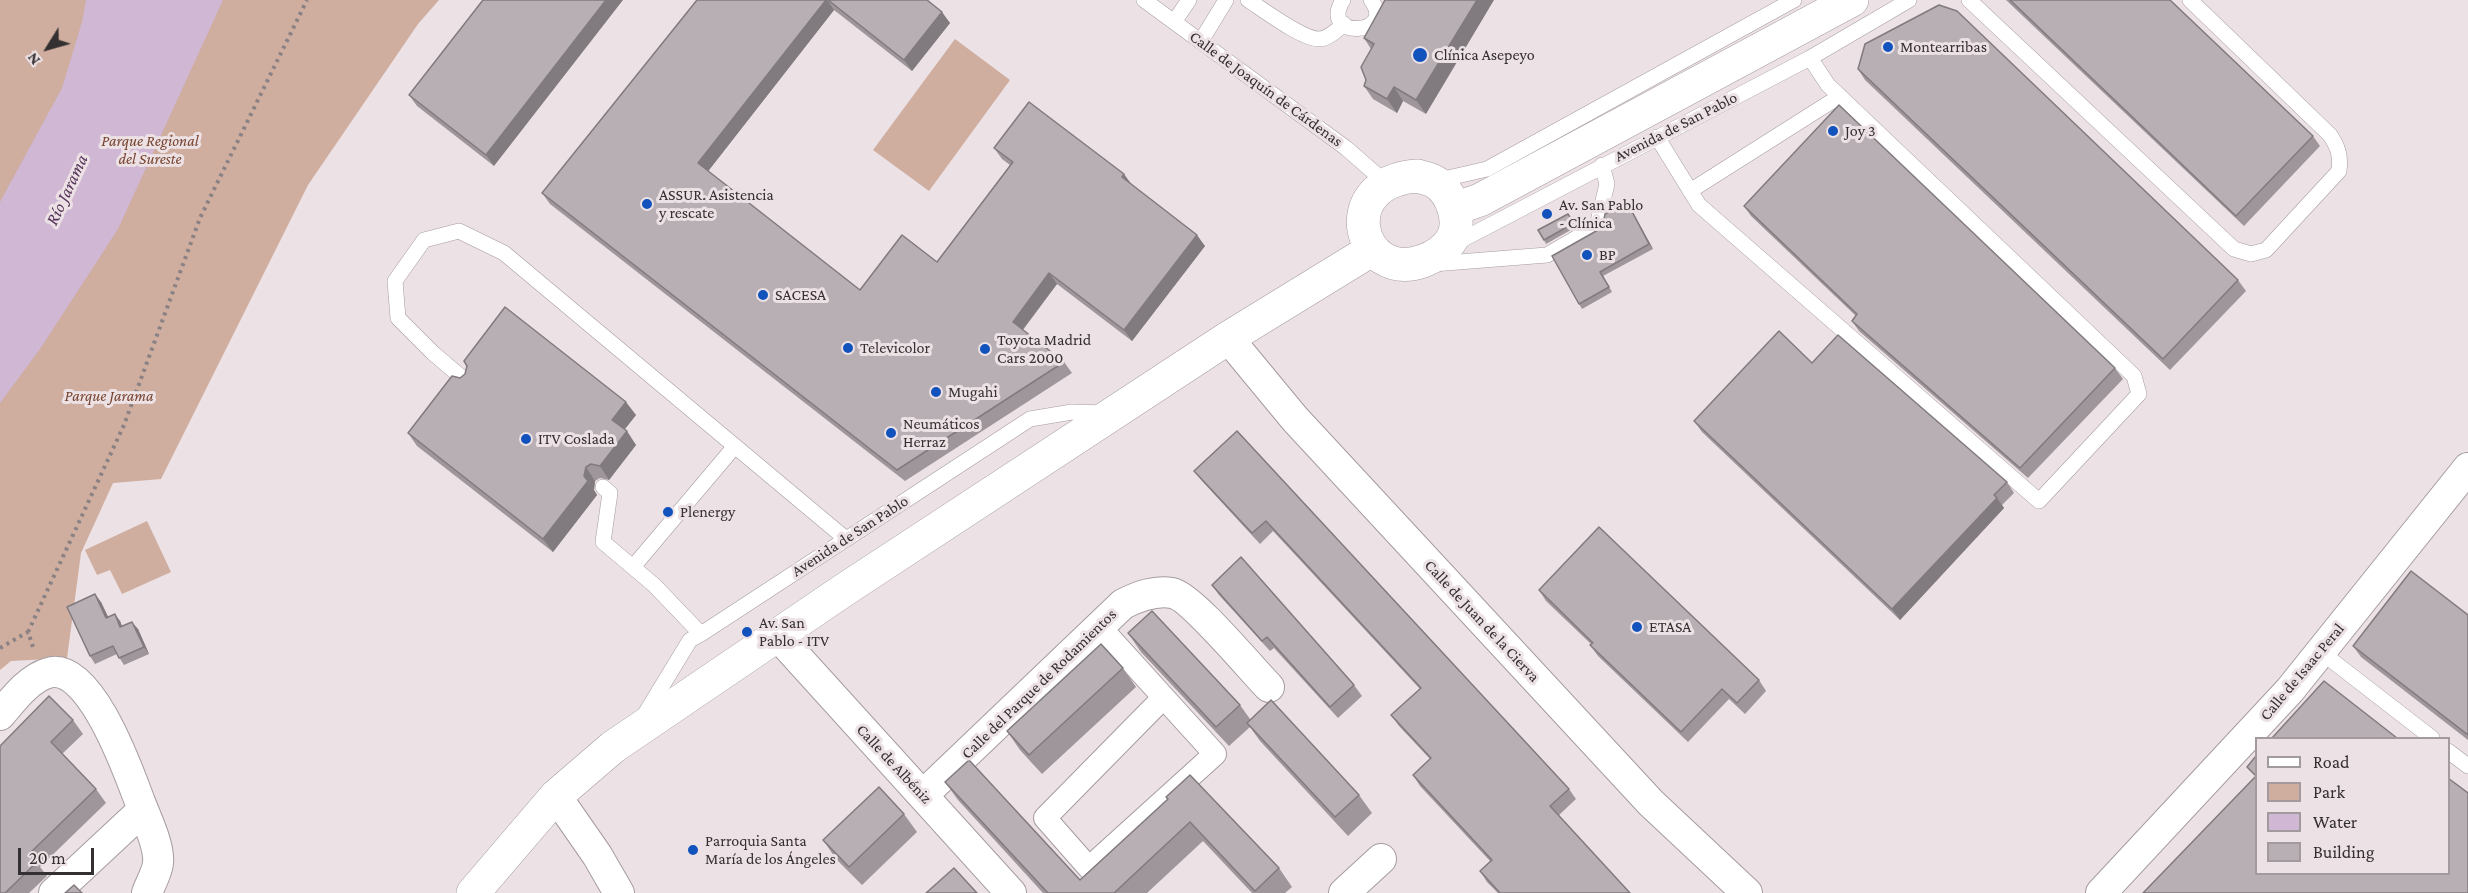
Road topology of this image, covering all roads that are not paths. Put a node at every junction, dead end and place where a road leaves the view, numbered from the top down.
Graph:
1 (1144, 0) edge
2 (1189, 0) edge
3 (1226, 0) edge
4 (1248, 0) edge
5 (1343, 0) edge
6 (1371, 0) edge
7 (1794, 0) edge
8 (1852, 0) edge
9 (1909, 0) edge
10 (1969, 0) edge
11 (2190, 0) edge
12 (1174, 22) junction
13 (1344, 24) junction
14 (1201, 41) junction
15 (1810, 58) junction
16 (1840, 96) junction
17 (1657, 137) junction
18 (1602, 165) junction
19 (1435, 181) junction
20 (1386, 183) junction
21 (1690, 191) junction
22 (1454, 209) junction
23 (1373, 249) junction
24 (1441, 251) junction
25 (1412, 265) junction
26 (1228, 338) junction
27 (467, 382) edge
28 (1113, 414) junction
29 (735, 446) junction
30 (2468, 468) edge
31 (603, 487) edge
32 (846, 539) junction
33 (633, 567) junction
34 (1099, 627) junction
35 (700, 634) junction
36 (777, 635) junction
37 (2320, 651) junction
38 (1269, 687) dead end
39 (1163, 698) junction
40 (0, 715) edge
41 (634, 732) junction
42 (2431, 737) edge
43 (2450, 752) edge
44 (2468, 766) edge
45 (923, 795) junction
46 (556, 796) junction
47 (142, 810) junction
48 (1381, 858) dead end
49 (54, 893) edge
50 (147, 893) edge
51 (473, 893) edge
52 (619, 893) edge
53 (1011, 893) edge
54 (1344, 893) edge
55 (1747, 893) edge
56 (2101, 893) edge

1 - 12 lane, Calle de Joaquín de Cárdenas
2 - 12 lane
3 - 14 lane
4 - 13 lane
5 - 13 lane
6 - 13 lane
7 - 19 lane
8 - 22 street, Avenida de San Pablo
9 - 15 lane, Avenida de San Pablo
10 - 11 lane
12 - 14 lane, Calle de Joaquín de Cárdenas
14 - 20 lane, Calle de Joaquín de Cárdenas
15 - 16 lane
15 - 17 lane, Avenida de San Pablo
16 - 21 lane
16 - 21 lane
17 - 18 lane, Avenida de San Pablo
17 - 21 lane
18 - 24 lane, Avenida de San Pablo
18 - 25 lane
19 - 20 street
19 - 22 street
20 - 23 street
22 - 24 street
23 - 25 street
23 - 26 street, Avenida de San Pablo
24 - 25 street
26 - 28 street, Avenida de San Pablo
26 - 55 street, Calle de Juan de la Cierva
27 - 29 lane
28 - 32 lane, Avenida de San Pablo
28 - 36 street, Avenida de San Pablo
29 - 32 lane
29 - 33 lane
30 - 37 street, Calle de Isaac Peral
31 - 33 lane
32 - 35 lane, Avenida de San Pablo
33 - 35 lane
34 - 38 street, Calle del Parque de Rodamientos
34 - 39 street
34 - 45 street, Calle del Parque de Rodamientos
35 - 41 lane, Avenida de San Pablo
36 - 41 street, Avenida de San Pablo
36 - 45 street, Calle de Albéniz
37 - 42 lane
37 - 56 street, Calle de Isaac Peral
39 - 39 street
40 - 47 street
41 - 46 street, Avenida de San Pablo
43 - 44 lane
45 - 53 street, Calle de Albéniz
46 - 51 street, Avenida de San Pablo
46 - 52 street
47 - 49 street
47 - 50 street
48 - 54 street

